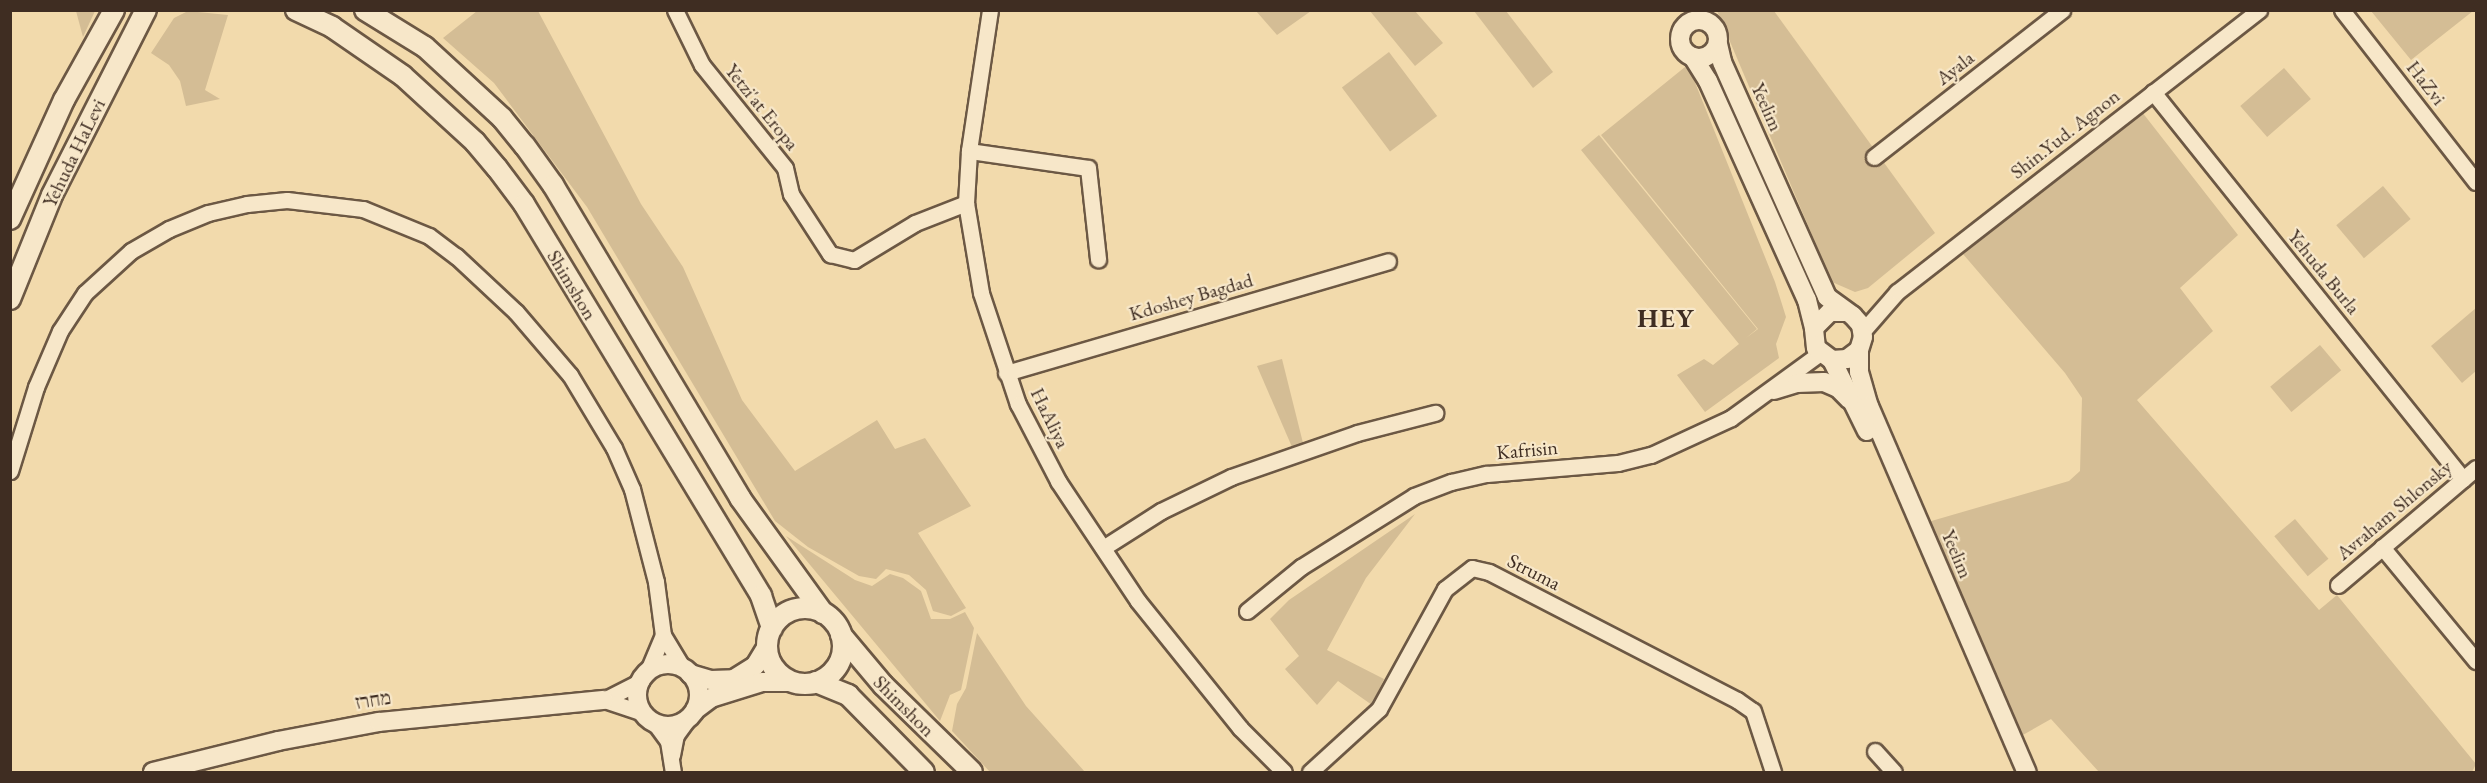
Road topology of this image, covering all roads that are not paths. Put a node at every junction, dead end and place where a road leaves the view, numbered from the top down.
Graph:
1 (296, 10) edge
2 (365, 10) edge
3 (675, 10) edge
4 (990, 10) edge
5 (2062, 10) edge
6 (2259, 10) edge
7 (2342, 10) edge
8 (110, 14) edge
9 (146, 15) edge
10 (1703, 16) edge
11 (1683, 20) edge
12 (1718, 44) junction
13 (1693, 57) junction
14 (2153, 92) junction
15 (969, 151) junction
16 (1874, 157) dead end
17 (2476, 182) edge
18 (966, 203) junction
19 (10, 219) edge
20 (1098, 259) dead end
21 (1388, 261) dead end
22 (10, 299) edge
23 (1854, 319) junction
24 (1814, 328) junction
25 (1859, 350) junction
26 (1826, 357) junction
27 (1006, 373) junction
28 (1774, 390) junction
29 (1856, 406) junction
30 (1435, 413) dead end
31 (2476, 468) edge
32 (10, 471) edge
33 (2463, 479) junction
34 (2382, 547) junction
35 (1102, 548) junction
36 (2338, 585) dead end
37 (1247, 611) dead end
38 (823, 613) junction
39 (663, 634) junction
40 (841, 635) junction
41 (769, 637) junction
42 (2476, 661) edge
43 (686, 671) junction
44 (644, 677) junction
45 (792, 682) junction
46 (816, 682) junction
47 (604, 700) junction
48 (691, 715) junction
49 (648, 718) junction
50 (1875, 751) dead end
51 (672, 754) junction
52 (153, 772) edge
53 (673, 772) edge
54 (924, 772) edge
55 (972, 772) edge
56 (1284, 772) edge
57 (1310, 772) edge
58 (1773, 772) edge
59 (1894, 772) edge
60 (2014, 772) edge
61 (2027, 772) edge

1 - 41 main road, Shimshon
2 - 38 main road, Shimshon
3 - 18 street, Yetzi'at Eropa
4 - 15 street, HaAliya
5 - 16 street, Ayala
6 - 14 street, Shin.Yud. Agnon
7 - 17 street, HaZvi
8 - 19 main road, Yehuda HaLevi
9 - 22 main road, Yehuda HaLevi
10 - 11 street
10 - 12 street
11 - 13 street
12 - 13 street
12 - 23 street, Yeelim
13 - 24 street
14 - 23 street, Shin.Yud. Agnon
14 - 33 street, Yehuda Burla
15 - 18 street, HaAliya
15 - 20 street
18 - 27 street, HaAliya
21 - 27 street, Kdoshey Bagdad
23 - 24 street
23 - 25 street
24 - 26 street
25 - 26 street
25 - 61 street, Yeelim
26 - 28 street, Kafrisin
26 - 29 street, Yeelim
27 - 35 street, HaAliya
28 - 29 street
28 - 37 street, Kafrisin
29 - 60 street, Yeelim
30 - 35 street
31 - 33 street, Avraham Shlonsky
32 - 39 street
33 - 34 street, Avraham Shlonsky
34 - 36 street, Avraham Shlonsky
34 - 42 street
35 - 56 street, HaAliya
38 - 40 main road
38 - 41 main road
39 - 43 street
39 - 44 street
40 - 46 main road
40 - 55 main road, Shimshon
41 - 43 street
41 - 45 main road
43 - 44 street
43 - 48 street
44 - 47 street, מחרז
44 - 49 street
45 - 46 main road
45 - 48 street
46 - 54 main road, Shimshon
47 - 49 street, מחרז
47 - 52 street, מחרז
48 - 49 street
48 - 51 street
49 - 51 street
50 - 59 street
51 - 53 street
57 - 58 street, Struma

